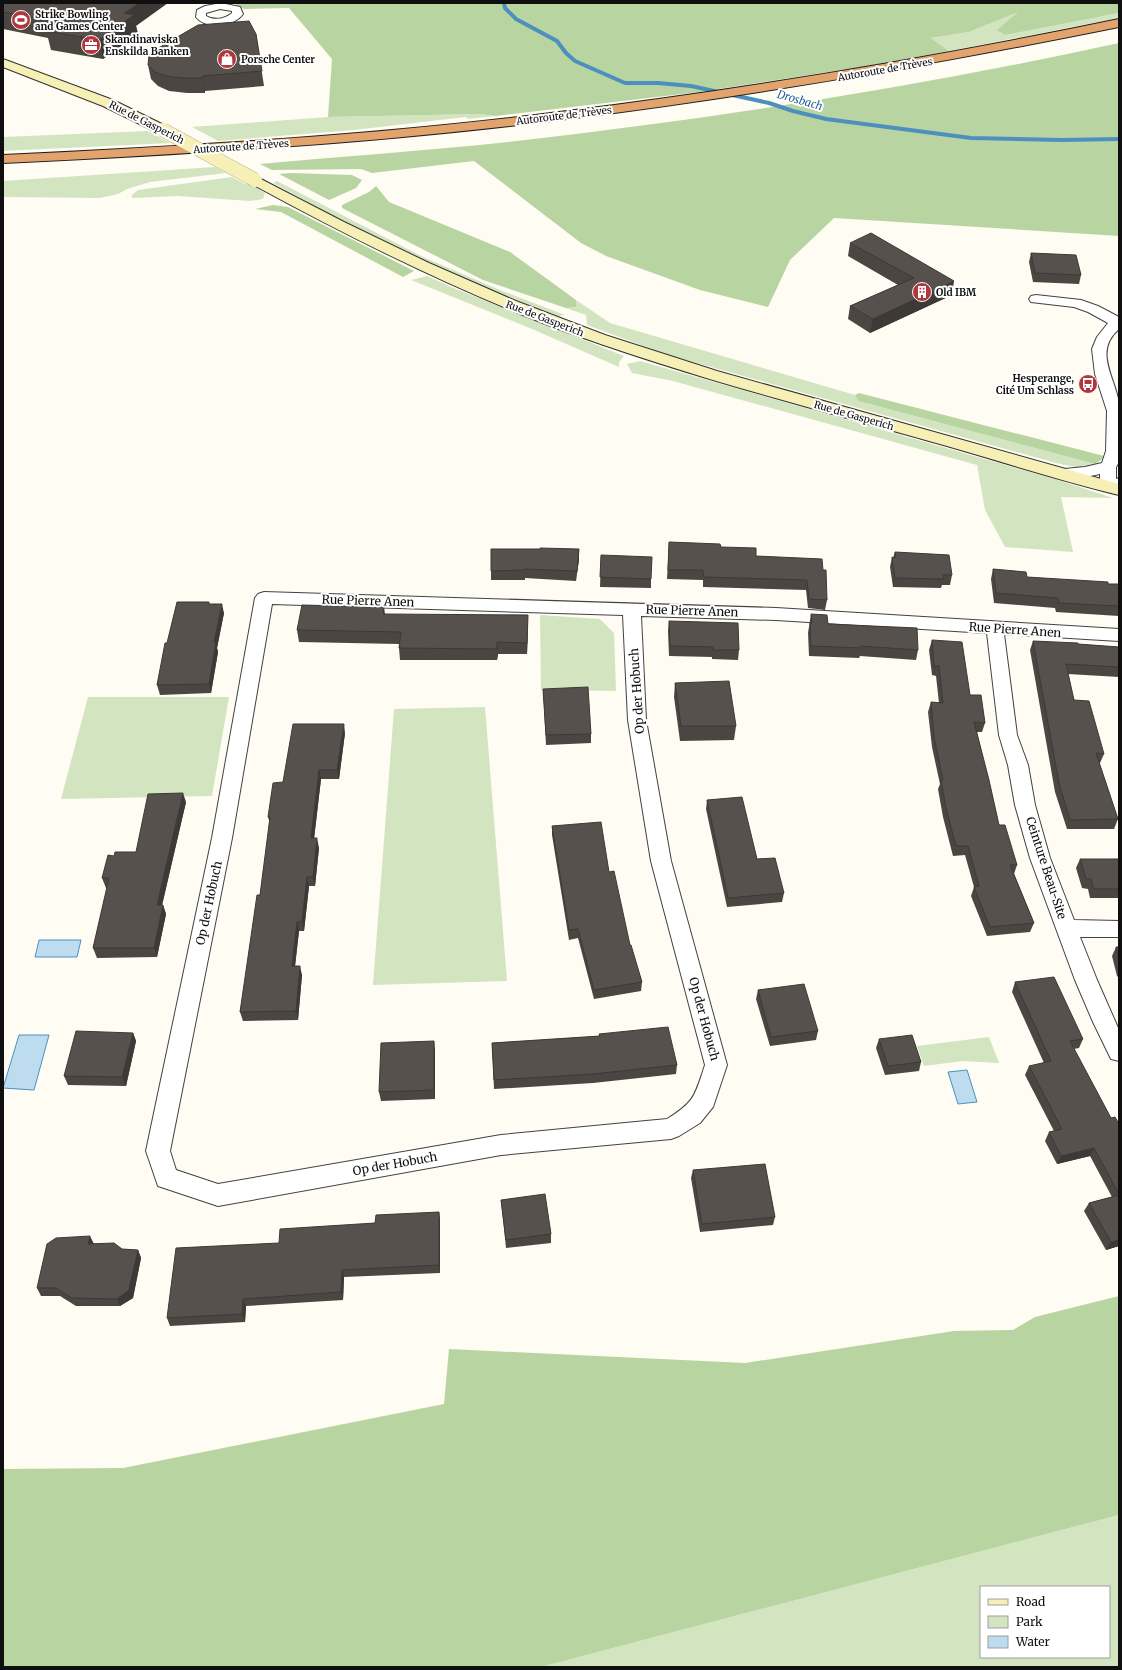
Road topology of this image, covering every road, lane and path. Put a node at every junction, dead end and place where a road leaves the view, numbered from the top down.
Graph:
1 (1119, 23) edge
2 (1007, 59) dead end
3 (3, 63) edge
4 (966, 67) dead end
5 (943, 71) dead end
6 (534, 125) junction
7 (3, 159) edge
8 (44, 170) dead end
9 (30, 171) dead end
10 (3, 172) edge
11 (1036, 299) dead end
12 (1118, 322) edge
13 (1117, 415) edge
14 (1108, 467) junction
15 (1060, 473) junction
16 (1115, 486) edge
17 (264, 598) joint
18 (632, 610) junction
19 (995, 629) junction
20 (1119, 635) edge
21 (1066, 928) junction
22 (1119, 929) edge
23 (1119, 1052) edge

1 - 6 highway, Autoroute de Trèves
2 - 4 highway
3 - 15 main road, Rue de Gasperich, bridge
5 - 6 highway, Autoroute de Trèves
6 - 7 highway, Autoroute de Trèves
6 - 8 highway, Autoroute de Trèves
9 - 10 highway
11 - 12 street
12 - 13 street
13 - 14 street
14 - 15 street
14 - 16 street
15 - 16 main road, Rue de Gasperich
17 - 18 street, Rue Pierre Anen
17 - 18 street, Op der Hobuch
18 - 19 street, Rue Pierre Anen
19 - 20 street, Rue Pierre Anen
19 - 21 street, Ceinture Beau-Site
21 - 22 street
21 - 23 street, Ceinture Beau-Site

